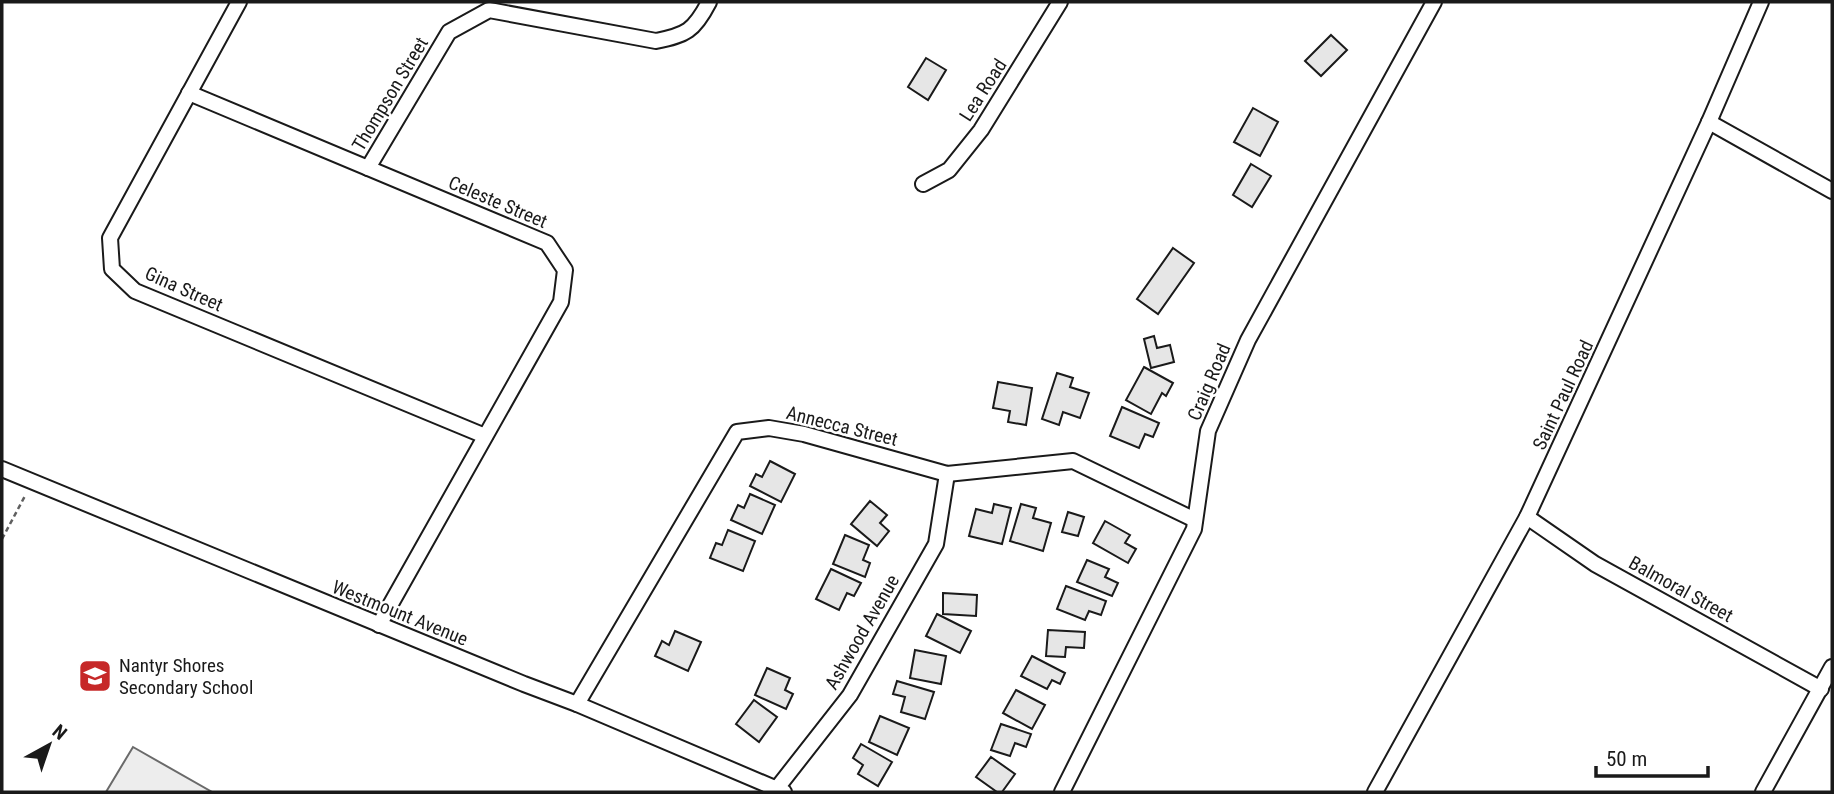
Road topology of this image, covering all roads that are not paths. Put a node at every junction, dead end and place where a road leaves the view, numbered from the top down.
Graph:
1 (239, 2) edge
2 (709, 2) edge
3 (1060, 2) edge
4 (1434, 2) edge
5 (1761, 2) edge
6 (189, 93) junction
7 (1709, 122) junction
8 (368, 168) junction
9 (923, 184) dead end
10 (1832, 191) edge
11 (485, 436) junction
12 (2, 469) edge
13 (947, 474) junction
14 (1527, 517) junction
15 (1195, 520) junction
16 (379, 625) junction
17 (1832, 667) edge
18 (1821, 688) junction
19 (577, 704) junction
20 (778, 791) edge
21 (1062, 792) edge
22 (1375, 792) edge
23 (1763, 792) edge

1 - 6 street, Gina Street
2 - 8 street, Thompson Street
3 - 9 street, Lea Road
4 - 15 street, Craig Road
5 - 7 street, Saint Paul Road
6 - 8 street, Celeste Street
6 - 11 street, Gina Street
7 - 10 street
7 - 14 street, Saint Paul Road
8 - 11 street, Celeste Street
11 - 16 street, Celeste Street
12 - 16 street, Westmount Avenue
13 - 15 street, Annecca Street
13 - 19 street, Annecca Street
13 - 20 street, Ashwood Avenue
14 - 18 street, Balmoral Street
14 - 22 street, Saint Paul Road
15 - 21 street, Craig Road
16 - 19 street, Westmount Avenue
17 - 18 street
18 - 23 street
19 - 20 street, Westmount Avenue

